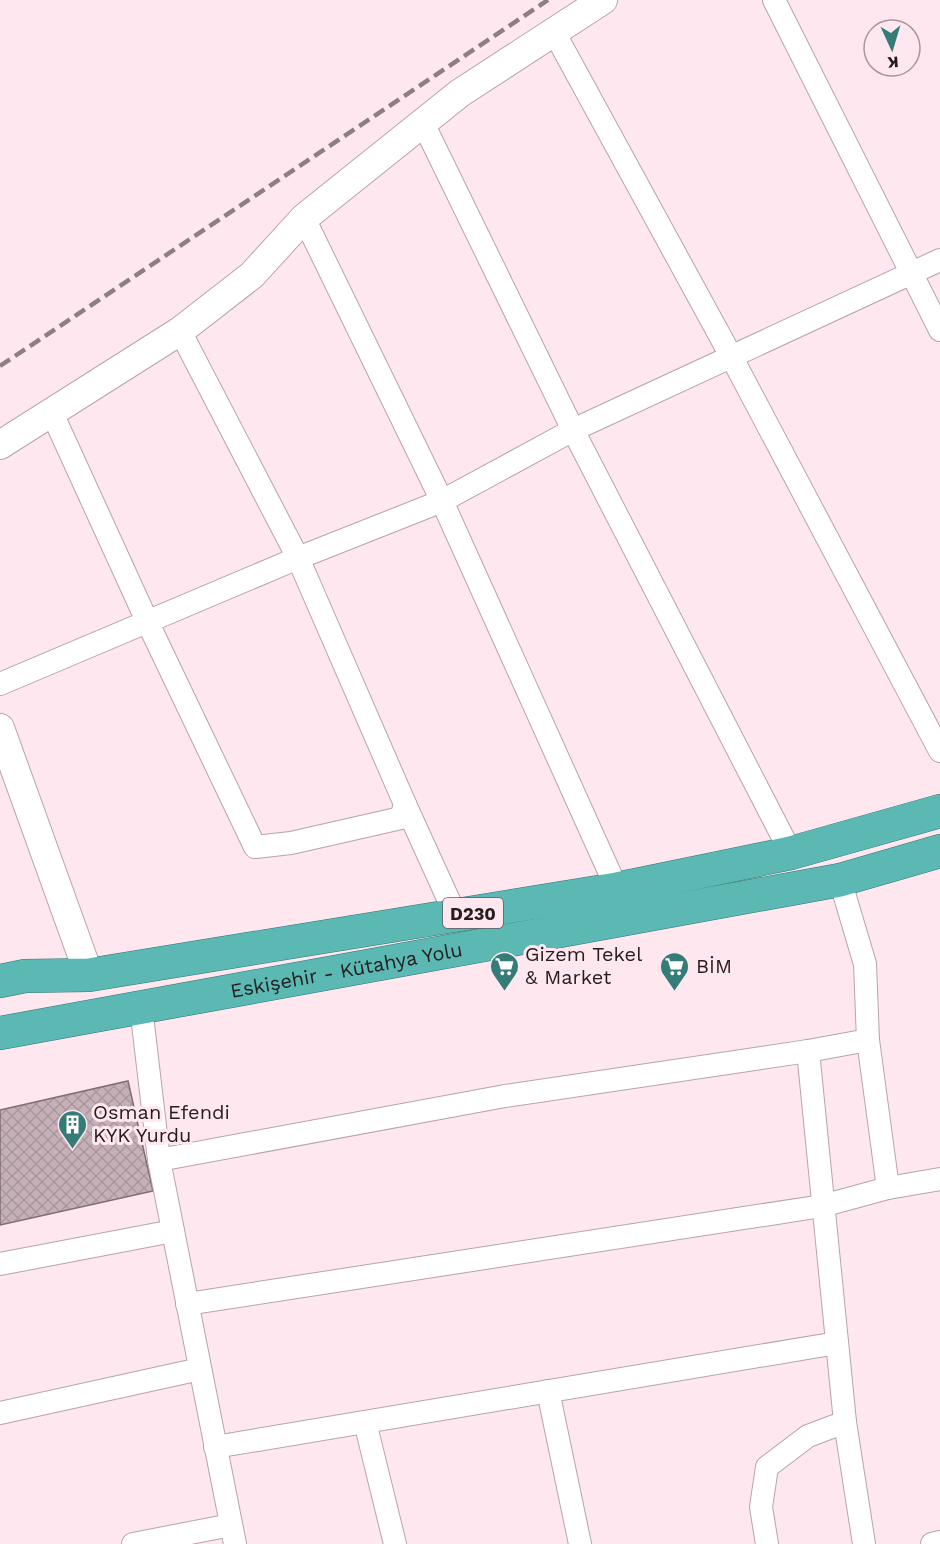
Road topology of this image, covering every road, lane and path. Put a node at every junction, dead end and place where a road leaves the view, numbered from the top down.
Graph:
1 (603, 0) edge
2 (774, 0) edge
3 (555, 32) junction
4 (423, 123) junction
5 (303, 218) junction
6 (940, 260) edge
7 (912, 273) junction
8 (940, 330) edge
9 (180, 331) junction
10 (731, 356) junction
11 (52, 413) junction
12 (573, 430) junction
13 (0, 445) edge
14 (442, 501) junction
15 (298, 558) junction
16 (147, 621) junction
17 (0, 684) edge
18 (0, 728) edge
19 (940, 751) edge
20 (405, 804) junction
21 (940, 811) edge
22 (940, 851) edge
23 (791, 853) junction
24 (840, 880) junction
25 (617, 889) junction
26 (456, 916) junction
27 (89, 975) junction
28 (0, 981) edge
29 (141, 1007) junction
30 (0, 1033) edge
31 (868, 1040) junction
32 (808, 1052) junction
33 (159, 1160) junction
34 (940, 1179) edge
35 (888, 1188) junction
36 (822, 1206) junction
37 (173, 1231) junction
38 (0, 1264) edge
39 (187, 1304) junction
40 (837, 1343) junction
41 (200, 1369) junction
42 (548, 1391) junction
43 (0, 1413) edge
44 (365, 1422) junction
45 (845, 1422) junction
46 (215, 1447) junction
47 (233, 1535) edge
48 (940, 1542) edge
49 (133, 1544) edge
50 (395, 1544) edge
51 (580, 1544) edge
52 (767, 1544) edge
53 (864, 1544) edge
54 (932, 1544) edge

1 - 3 street
2 - 7 street
3 - 4 street
3 - 10 street
4 - 5 street
4 - 12 street
5 - 9 street
5 - 14 street
6 - 7 street
7 - 8 street
7 - 10 street
9 - 11 street
9 - 15 street
10 - 12 street
10 - 19 street
11 - 13 street
11 - 16 street
12 - 14 street
12 - 23 street
14 - 15 street
14 - 25 street
15 - 16 street
15 - 20 street
16 - 17 street
16 - 20 street
18 - 27 street
20 - 26 street
21 - 23 highway, Eskişehir - Kütahya Yolu / D230
22 - 24 highway, Eskişehir - Kütahya Yolu / D230
23 - 25 highway, Eskişehir - Kütahya Yolu / D230
24 - 29 highway, Eskişehir - Kütahya Yolu / D230
24 - 31 street
25 - 26 highway, Eskişehir - Kütahya Yolu / D230
26 - 27 highway, Eskişehir - Kütahya Yolu / D230
27 - 28 highway, Eskişehir - Kütahya Yolu / D230
29 - 30 highway, Eskişehir - Kütahya Yolu / D230
29 - 33 street
31 - 32 street
31 - 35 street
32 - 33 street
32 - 36 street
33 - 37 street
34 - 35 street
35 - 36 street
36 - 39 street
36 - 40 street
37 - 38 street
37 - 39 street
39 - 41 street
40 - 42 street
40 - 45 street
41 - 43 street
41 - 46 street
42 - 44 street
42 - 51 street
44 - 46 street
44 - 50 street
45 - 52 street
45 - 53 street
46 - 47 street
47 - 49 street
48 - 54 street

